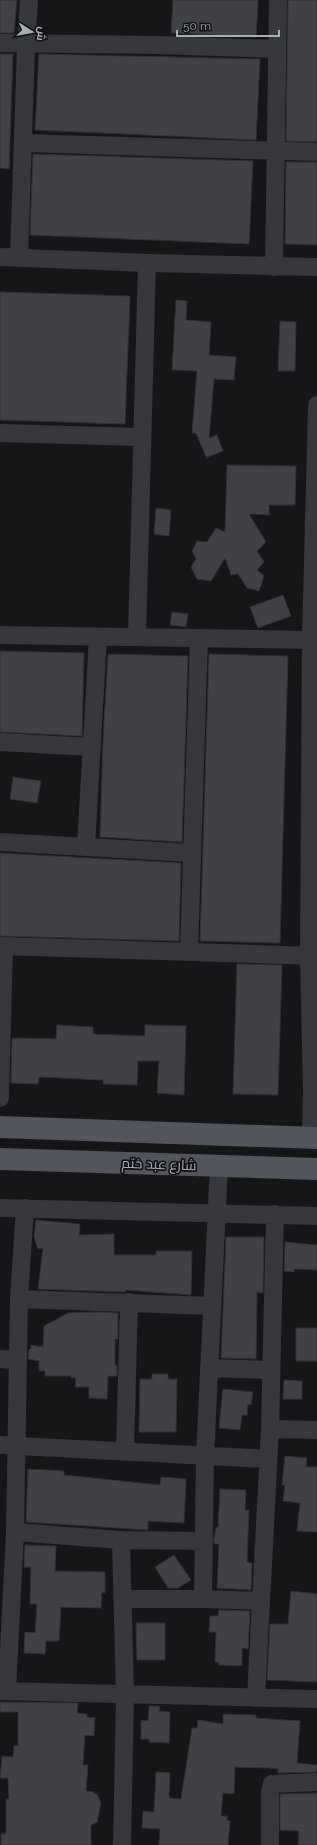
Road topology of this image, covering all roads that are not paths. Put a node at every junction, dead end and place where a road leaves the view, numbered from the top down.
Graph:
1 (29, 0) edge
2 (278, 0) edge
3 (0, 43) edge
4 (26, 44) junction
5 (277, 49) junction
6 (24, 143) junction
7 (275, 150) junction
8 (317, 152) edge
9 (0, 257) edge
10 (19, 257) junction
11 (147, 263) junction
12 (317, 266) edge
13 (274, 267) junction
14 (317, 405) edge
15 (0, 433) edge
16 (141, 437) junction
17 (316, 497) edge
18 (315, 602) edge
19 (0, 635) edge
20 (98, 637) junction
21 (137, 637) junction
22 (199, 638) junction
23 (311, 640) junction
24 (0, 742) edge
25 (92, 747) junction
26 (0, 842) edge
27 (86, 846) junction
28 (191, 853) junction
29 (2, 946) edge
30 (189, 952) junction
31 (313, 956) edge
32 (0, 1098) edge
33 (0, 1127) edge
34 (314, 1138) edge
35 (0, 1159) edge
36 (219, 1166) junction
37 (317, 1169) edge
38 (0, 1208) edge
39 (25, 1208) junction
40 (216, 1213) junction
41 (275, 1214) junction
42 (317, 1216) edge
43 (19, 1299) junction
44 (129, 1302) junction
45 (211, 1306) junction
46 (8, 1359) edge
47 (209, 1368) junction
48 (271, 1370) junction
49 (270, 1428) junction
50 (317, 1430) edge
51 (8, 1446) edge
52 (125, 1451) junction
53 (205, 1456) junction
54 (268, 1459) junction
55 (15, 1532) junction
56 (121, 1540) junction
57 (204, 1541) junction
58 (122, 1599) junction
59 (203, 1599) junction
60 (261, 1601) junction
61 (6, 1604) edge
62 (4, 1691) edge
63 (125, 1695) junction
64 (256, 1698) junction
65 (317, 1699) edge
66 (317, 1782) edge
67 (122, 1845) edge
68 (270, 1845) edge

1 - 4 street
2 - 5 street
3 - 4 street
4 - 5 street
4 - 6 street
5 - 7 street
6 - 7 street
6 - 10 street
7 - 8 street
7 - 13 street
9 - 10 street
10 - 11 street
11 - 13 street
11 - 16 street
12 - 13 street
14 - 17 street
15 - 16 street
16 - 21 street
17 - 18 street
18 - 23 street
19 - 20 street
20 - 21 street
20 - 25 street
21 - 22 street
22 - 23 street
22 - 28 street
23 - 31 street
24 - 25 street
25 - 27 street
26 - 27 street
27 - 28 street
28 - 30 street
29 - 30 street
29 - 32 street
30 - 31 street
31 - 34 street
33 - 34 main road
35 - 36 main road, شارع عبد ختم
36 - 37 main road, شارع عبد ختم
36 - 40 street
38 - 39 street
39 - 40 street
39 - 43 street
40 - 41 street
40 - 45 street
41 - 42 street
41 - 48 street
43 - 44 street
43 - 46 street
44 - 45 street
44 - 52 street
45 - 47 street
46 - 51 street
47 - 48 street
47 - 53 street
48 - 49 street
49 - 50 street
49 - 54 street
51 - 52 street
51 - 55 street
52 - 53 street
53 - 54 street
53 - 57 street
54 - 60 street
55 - 56 street
55 - 61 street
56 - 57 street
56 - 58 street
57 - 59 street
58 - 59 street
58 - 63 street
59 - 60 street
60 - 64 street
61 - 62 street
62 - 63 street
63 - 64 street
63 - 67 street
64 - 65 street
66 - 68 street

